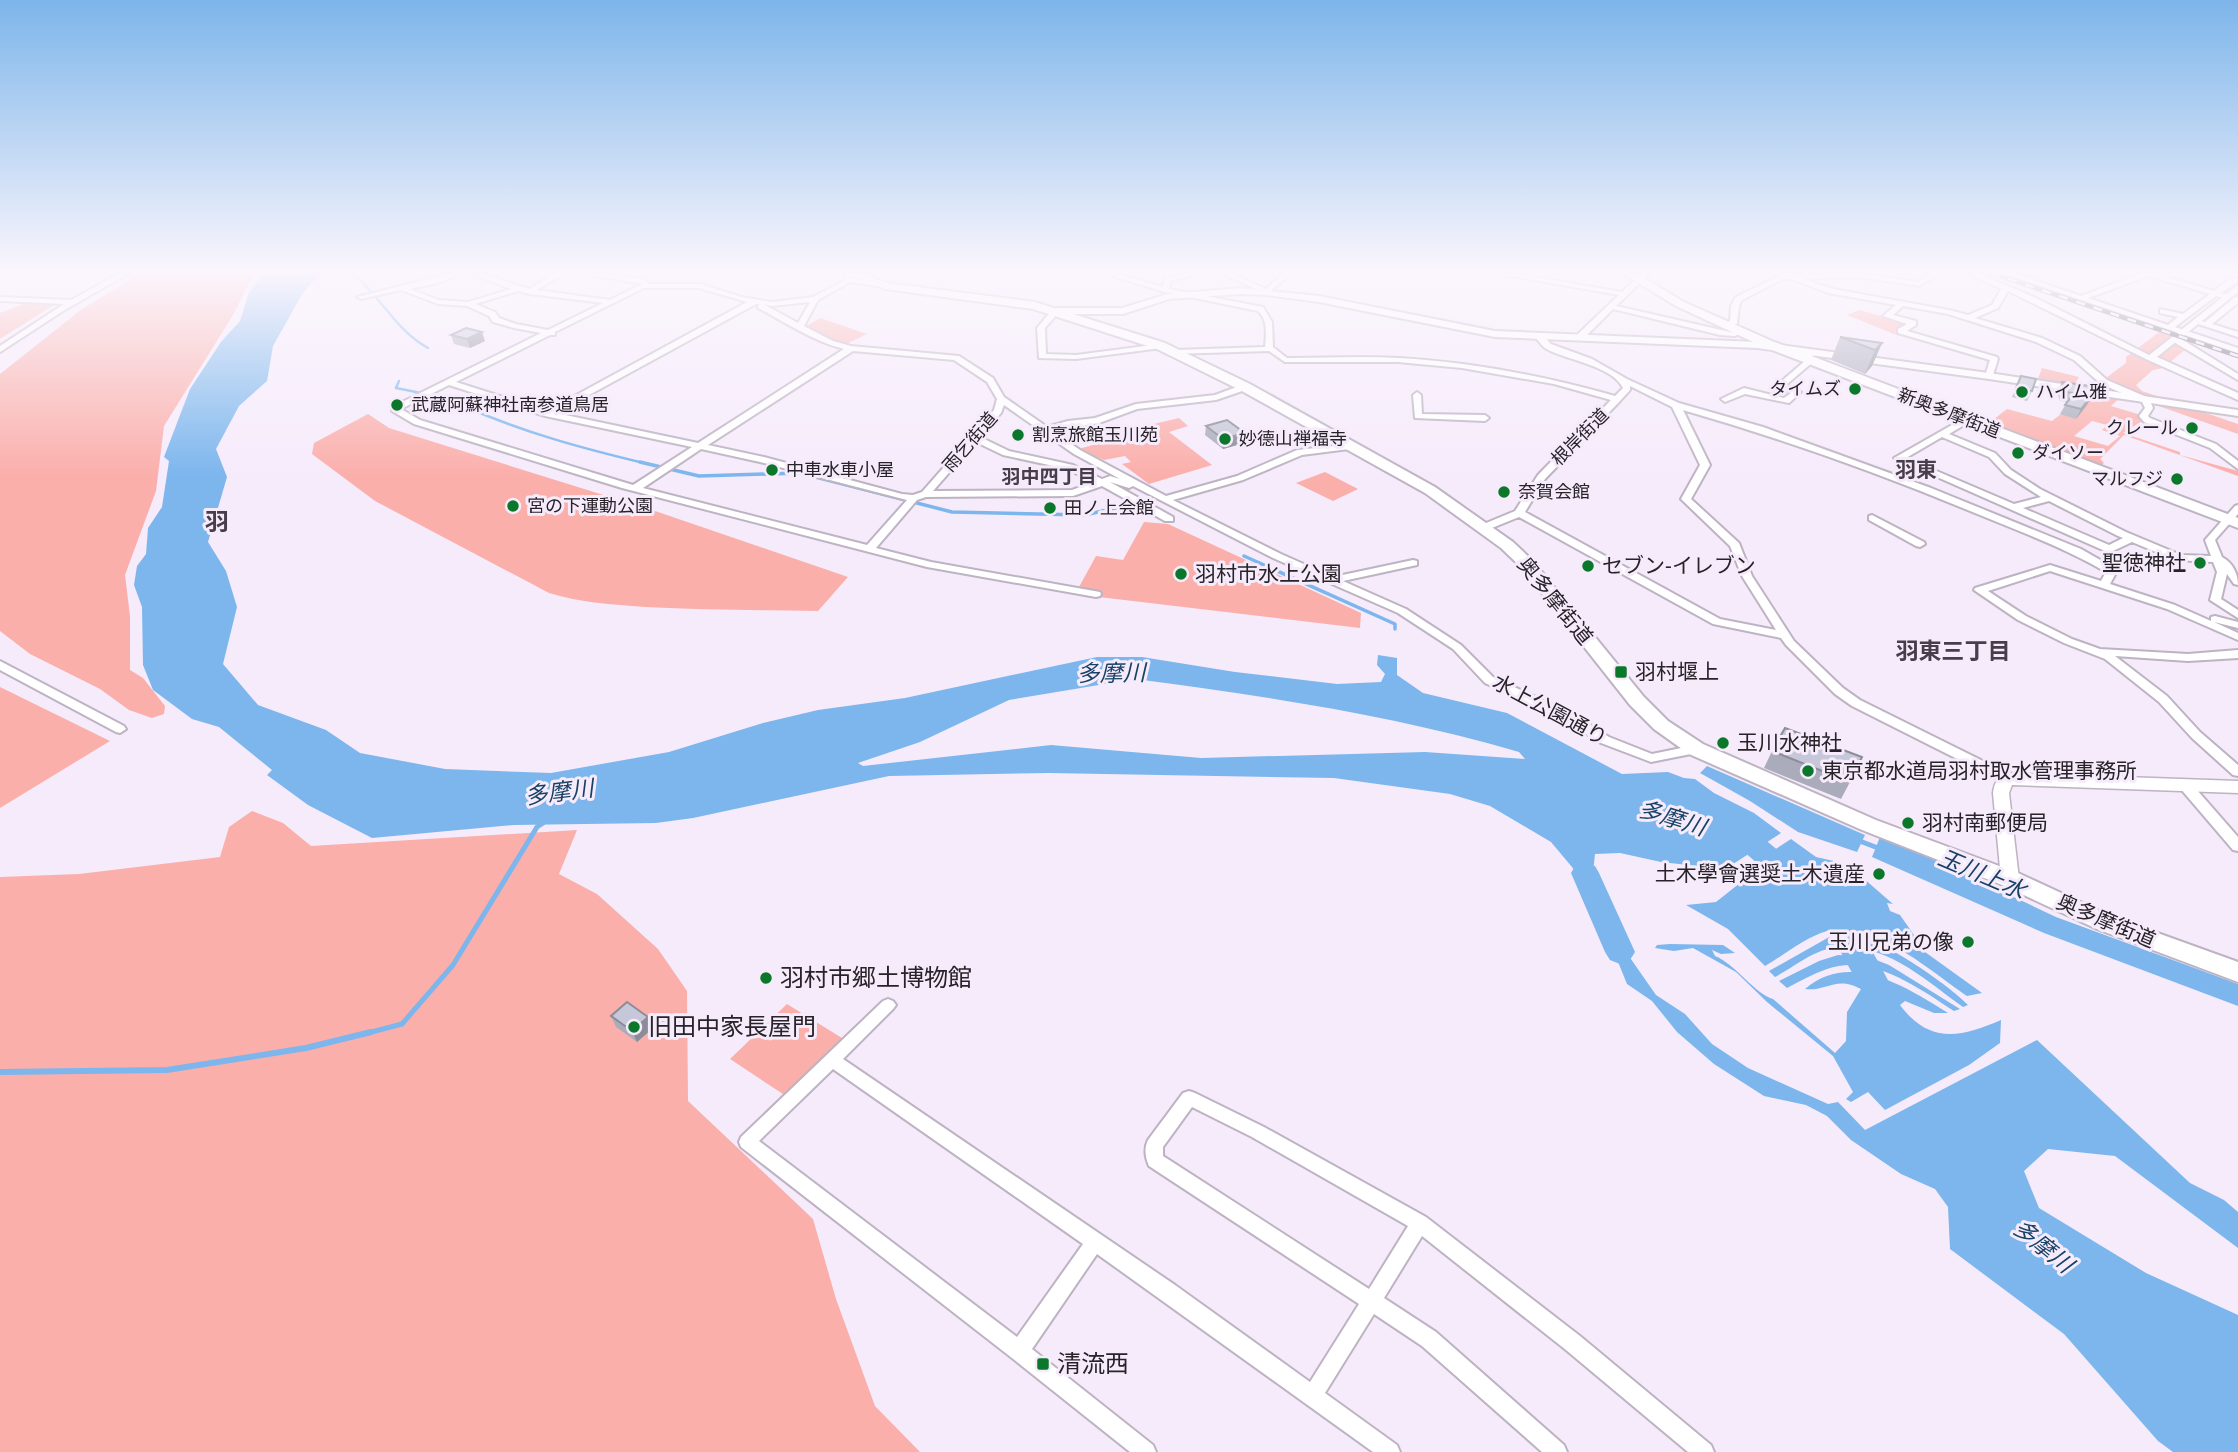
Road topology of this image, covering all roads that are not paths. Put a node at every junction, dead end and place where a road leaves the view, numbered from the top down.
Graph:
1 (535, 341) edge
2 (685, 341) edge
3 (825, 341) edge
4 (1041, 341) edge
5 (1144, 341) edge
6 (1270, 341) edge
7 (1543, 341) edge
8 (1694, 341) edge
9 (1727, 341) edge
10 (1759, 341) edge
11 (1931, 341) edge
12 (2041, 341) edge
13 (2116, 341) edge
14 (2173, 341) edge
15 (2180, 341) edge
16 (2209, 341) edge
17 (1724, 342) junction
18 (1775, 347) junction
19 (851, 348) junction
20 (1168, 349) junction
21 (1270, 349) junction
22 (2238, 351) edge
23 (1811, 356) junction
24 (2151, 358) junction
25 (1989, 376) junction
26 (2238, 378) edge
27 (1626, 381) junction
28 (450, 383) junction
29 (1245, 387) junction
30 (1418, 395) dead end
31 (2238, 397) edge
32 (1001, 399) junction
33 (1617, 399) junction
34 (1725, 399) dead end
35 (2147, 400) junction
36 (1676, 405) junction
37 (2238, 413) edge
38 (548, 414) junction
39 (1485, 418) dead end
40 (1966, 420) junction
41 (1048, 429) junction
42 (1942, 434) junction
43 (974, 438) junction
44 (1349, 446) junction
45 (698, 447) junction
46 (2238, 466) edge
47 (1100, 481) junction
48 (637, 487) junction
49 (925, 494) junction
50 (2049, 498) junction
51 (1169, 499) junction
52 (913, 501) junction
53 (2015, 507) junction
54 (1519, 513) junction
55 (2235, 517) edge
56 (1872, 518) dead end
57 (1169, 519) dead end
58 (1483, 528) junction
59 (2131, 538) junction
60 (1920, 544) dead end
61 (869, 549) junction
62 (2217, 559) junction
63 (1413, 563) dead end
64 (1334, 580) junction
65 (2238, 582) edge
66 (2104, 585) junction
67 (1096, 594) dead end
68 (2187, 612) junction
69 (2238, 615) edge
70 (2238, 625) edge
71 (1785, 635) junction
72 (2238, 637) edge
73 (2099, 652) junction
74 (2238, 654) edge
75 (0, 665) edge
76 (120, 729) dead end
77 (1696, 749) junction
78 (2238, 772) edge
79 (2008, 779) junction
80 (2185, 785) junction
81 (2238, 787) edge
82 (2238, 846) edge
83 (2010, 880) junction
84 (2238, 972) edge
85 (888, 1005) dead end
86 (832, 1060) junction
87 (1420, 1223) junction
88 (1095, 1241) junction
89 (1372, 1302) junction
90 (1019, 1351) junction
91 (1313, 1395) junction
92 (1146, 1452) edge
93 (1390, 1452) edge
94 (1558, 1452) edge
95 (1704, 1452) edge

1 - 28 street
2 - 38 street
3 - 19 street
4 - 20 street
5 - 20 main road, 奥多摩街道
6 - 21 street
7 - 27 street
8 - 17 street
9 - 17 street
10 - 18 main road, 新奥多摩街道
11 - 25 street
12 - 35 street
13 - 24 street
14 - 24 street
15 - 26 street
16 - 22 street
17 - 18 street
18 - 23 main road, 新奥多摩街道
19 - 32 street
19 - 45 street
20 - 21 street
20 - 29 main road, 奥多摩街道
21 - 33 street
23 - 25 street
23 - 34 street
23 - 40 main road, 新奥多摩街道
24 - 31 street
25 - 35 street
27 - 33 street, 根岸街道
27 - 36 street
28 - 38 street
28 - 48 street
29 - 41 street
29 - 44 main road, 奥多摩街道
30 - 39 street
32 - 41 street, 雨乞街道
32 - 43 street, 雨乞街道
33 - 54 street, 根岸街道
35 - 37 street
35 - 46 street
36 - 66 street
36 - 71 street
38 - 45 street
40 - 42 street
40 - 55 main road, 新奥多摩街道
41 - 51 street, 水上公園通り
42 - 50 street
42 - 53 street
43 - 47 street
43 - 49 street, 雨乞街道
44 - 51 street
44 - 58 main road, 奥多摩街道
45 - 48 street
45 - 52 street
47 - 49 street
47 - 51 street
47 - 57 street
48 - 61 street
49 - 52 street
50 - 53 street
50 - 59 street
51 - 64 street, 水上公園通り
52 - 61 street
53 - 59 street
54 - 58 street
54 - 71 street
55 - 62 street
56 - 60 street
58 - 77 main road, 奥多摩街道
59 - 62 street
61 - 67 street
62 - 65 street
62 - 69 street
63 - 64 street
64 - 77 street, 水上公園通り
66 - 68 street
66 - 73 street
68 - 70 street
68 - 72 street
71 - 79 street
73 - 74 street
73 - 78 street
75 - 76 street
77 - 83 main road, 奥多摩街道
79 - 80 main road
79 - 83 main road
80 - 81 main road
80 - 82 street
83 - 84 main road, 奥多摩街道
85 - 86 street
86 - 88 street
86 - 90 street
87 - 89 street
87 - 89 street
87 - 95 street
88 - 90 street
88 - 91 street
89 - 91 street
89 - 94 street
90 - 92 street
91 - 93 street

